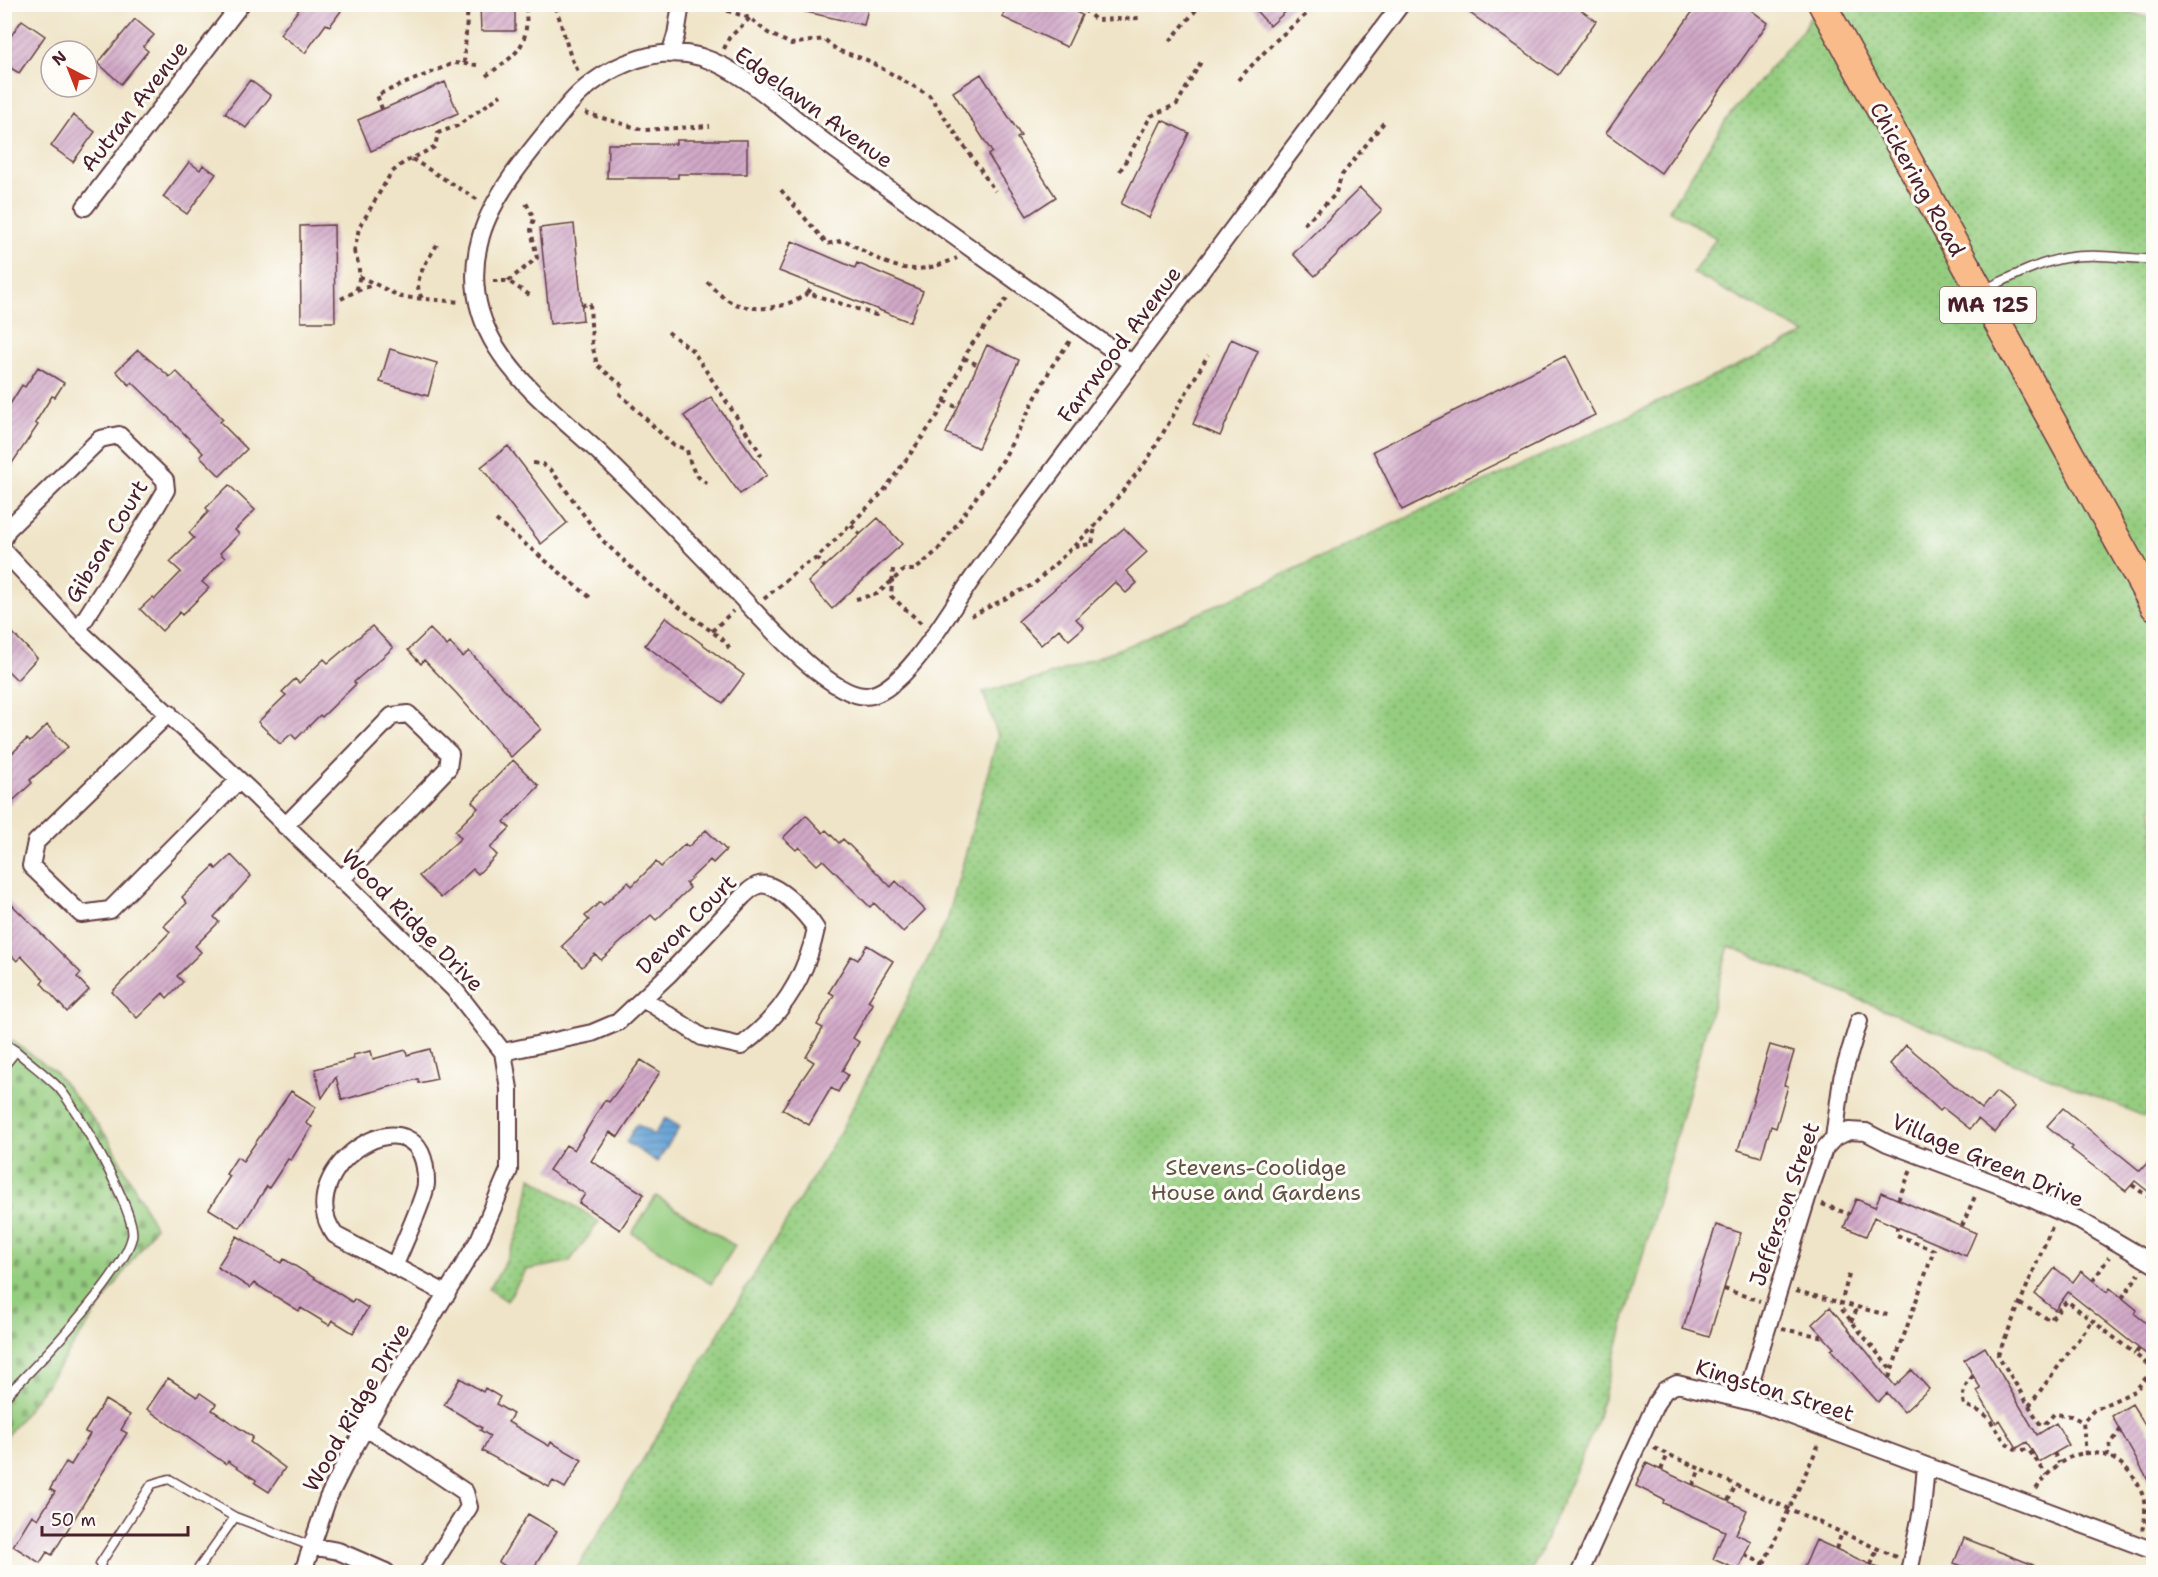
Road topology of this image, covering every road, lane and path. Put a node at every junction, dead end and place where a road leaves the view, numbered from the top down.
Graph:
1 (241, 4) edge
2 (681, 4) edge
3 (722, 4) edge
4 (1077, 4) edge
5 (1201, 4) edge
6 (1318, 4) edge
7 (1401, 4) edge
8 (1822, 4) edge
9 (555, 6) edge
10 (468, 7) edge
11 (481, 9) dead end
12 (750, 18) junction
13 (1140, 18) dead end
14 (1170, 41) dead end
15 (669, 54) junction
16 (1202, 60) dead end
17 (464, 63) junction
18 (718, 64) junction
19 (477, 65) dead end
20 (486, 75) dead end
21 (1238, 80) dead end
22 (590, 85) junction
23 (501, 95) dead end
24 (569, 105) junction
25 (382, 109) dead end
26 (1385, 121) dead end
27 (710, 126) dead end
28 (412, 159) junction
29 (1120, 171) dead end
30 (781, 190) dead end
31 (995, 191) dead end
32 (526, 203) dead end
33 (85, 207) dead end
34 (491, 208) junction
35 (1304, 224) dead end
36 (438, 243) dead end
37 (968, 246) junction
38 (2154, 260) edge
39 (359, 276) junction
40 (474, 281) junction
41 (508, 281) junction
42 (707, 282) dead end
43 (1019, 282) junction
44 (373, 285) junction
45 (812, 286) dead end
46 (417, 288) junction
47 (356, 291) junction
48 (1980, 291) junction
49 (808, 293) junction
50 (531, 296) dead end
51 (407, 298) junction
52 (341, 299) dead end
53 (422, 299) junction
54 (477, 302) junction
55 (581, 305) dead end
56 (879, 309) dead end
57 (1080, 327) junction
58 (668, 332) dead end
59 (1208, 355) dead end
60 (964, 358) junction
61 (1133, 364) junction
62 (978, 365) dead end
63 (624, 387) dead end
64 (619, 393) dead end
65 (944, 400) junction
66 (958, 408) dead end
67 (734, 413) junction
68 (727, 418) dead end
69 (756, 459) dead end
70 (533, 463) dead end
71 (710, 484) dead end
72 (496, 520) dead end
73 (851, 525) junction
74 (1095, 526) junction
75 (860, 535) dead end
76 (4, 538) edge
77 (1074, 546) junction
78 (4, 551) edge
79 (817, 558) junction
80 (825, 567) dead end
81 (904, 570) junction
82 (894, 578) junction
83 (877, 594) junction
84 (891, 596) junction
85 (592, 599) dead end
86 (856, 599) dead end
87 (749, 605) junction
88 (2154, 606) edge
89 (971, 616) dead end
90 (78, 630) junction
91 (712, 631) junction
92 (933, 634) junction
93 (730, 651) dead end
94 (864, 698) joint
95 (169, 713) junction
96 (239, 780) junction
97 (285, 825) junction
98 (341, 880) junction
99 (644, 999) junction
100 (1859, 1021) dead end
101 (4, 1043) edge
102 (16, 1052) junction
103 (502, 1053) junction
104 (4, 1066) edge
105 (1834, 1138) junction
106 (1918, 1155) junction
107 (1982, 1179) junction
108 (2132, 1185) dead end
109 (1807, 1198) junction
110 (1898, 1200) dead end
111 (2154, 1201) edge
112 (2059, 1211) junction
113 (1849, 1214) dead end
114 (1962, 1226) dead end
115 (1897, 1227) dead end
116 (2119, 1243) junction
117 (2151, 1262) edge
118 (395, 1264) junction
119 (1849, 1275) dead end
120 (2093, 1281) dead end
121 (1779, 1286) junction
122 (1724, 1289) dead end
123 (447, 1294) junction
124 (2122, 1298) dead end
125 (1841, 1303) junction
126 (2020, 1304) junction
127 (1773, 1305) junction
128 (1858, 1307) junction
129 (2154, 1315) edge
130 (1891, 1316) dead end
131 (2092, 1321) junction
132 (1851, 1322) junction
133 (2147, 1324) dead end
134 (1767, 1327) junction
135 (1824, 1337) dead end
136 (2139, 1349) dead end
137 (2135, 1354) junction
138 (2153, 1369) edge
139 (1892, 1371) junction
140 (1973, 1376) dead end
141 (1889, 1378) dead end
142 (4, 1398) edge
143 (1745, 1400) junction
144 (2029, 1407) junction
145 (2083, 1422) junction
146 (365, 1428) junction
147 (1826, 1428) junction
148 (2120, 1430) dead end
149 (1640, 1442) junction
150 (1668, 1454) junction
151 (2054, 1454) dead end
152 (2086, 1455) junction
153 (2107, 1457) junction
154 (2060, 1464) junction
155 (1926, 1466) junction
156 (1700, 1469) junction
157 (1661, 1470) dead end
158 (2047, 1475) junction
159 (1693, 1485) dead end
160 (1736, 1485) junction
161 (1728, 1501) dead end
162 (2027, 1502) junction
163 (1789, 1509) junction
164 (235, 1517) junction
165 (1842, 1533) junction
166 (2136, 1544) junction
167 (311, 1546) junction
168 (1836, 1549) dead end
169 (1877, 1549) junction
170 (2154, 1551) edge
171 (1744, 1555) dead end
172 (1764, 1564) junction
173 (1871, 1565) dead end
174 (1909, 1568) edge
175 (102, 1572) edge
176 (196, 1572) edge
177 (303, 1572) edge
178 (386, 1572) edge
179 (428, 1572) edge
180 (1580, 1572) edge
181 (1760, 1572) edge
182 (1782, 1572) edge

1 - 33 street, Autran Avenue
2 - 15 street
3 - 12 path
4 - 13 path
5 - 14 path
6 - 21 path
7 - 61 street, Farrwood Avenue
8 - 48 main road, Chickering Road / MA 125
9 - 20 path
9 - 22 path
10 - 11 path
10 - 17 path
12 - 18 path
12 - 31 path
15 - 18 street, Edgelawn Avenue
15 - 22 street, Edgelawn Avenue
16 - 29 path
17 - 19 path
17 - 25 path
18 - 37 street, Edgelawn Avenue
22 - 24 street, Edgelawn Avenue
23 - 28 path
24 - 27 path
24 - 34 street, Edgelawn Avenue
26 - 35 path
28 - 34 path
28 - 39 path
30 - 37 path
32 - 41 path
34 - 40 street, Edgelawn Avenue
36 - 46 path
37 - 43 street, Edgelawn Avenue
38 - 48 lane
39 - 44 path
39 - 47 path
40 - 41 path
40 - 54 street, Edgelawn Avenue
41 - 50 path
42 - 49 path
43 - 57 street, Edgelawn Avenue
43 - 60 path
44 - 47 path
44 - 51 path
45 - 49 path
46 - 51 path
46 - 53 path
47 - 52 path
48 - 88 main road, Chickering Road / MA 125
49 - 56 path
51 - 53 path
53 - 54 path
54 - 87 street, Edgelawn Avenue
55 - 63 path
57 - 61 street, Edgelawn Avenue
57 - 81 path
58 - 67 path
59 - 74 path
60 - 62 path
60 - 65 path
61 - 92 street, Farrwood Avenue
64 - 71 path
65 - 66 path
65 - 73 path
67 - 68 path
67 - 69 path
70 - 91 path
72 - 85 path
73 - 75 path
73 - 79 path
74 - 77 path
74 - 77 path
76 - 90 street, Gibson Court
77 - 89 path
78 - 90 street, Gibson Court
79 - 80 path
79 - 87 path
81 - 82 path
81 - 82 path
82 - 83 path
82 - 84 path
83 - 84 path
83 - 86 path
84 - 92 path
87 - 91 path
87 - 94 street, Edgelawn Avenue
90 - 95 street, Wood Ridge Drive
91 - 93 path
92 - 94 street, Farrwood Avenue
95 - 96 street, Wood Ridge Drive
95 - 96 street
96 - 97 street, Wood Ridge Drive
97 - 98 street, Wood Ridge Drive
97 - 98 street
98 - 103 street, Wood Ridge Drive
99 - 99 street, Devon Court
99 - 103 street, Devon Court
100 - 105 street, Jefferson Street
101 - 102 lane
102 - 104 lane
102 - 142 lane
103 - 123 street, Wood Ridge Drive
105 - 106 street, Village Green Drive
105 - 109 street, Jefferson Street
106 - 107 street, Village Green Drive
106 - 110 path
107 - 112 street, Village Green Drive
107 - 114 path
108 - 111 path
109 - 113 path
109 - 121 street, Jefferson Street
112 - 116 street, Village Green Drive
112 - 126 path
115 - 139 path
116 - 117 street, Village Green Drive
116 - 120 path
117 - 124 path
118 - 118 street
118 - 123 street
119 - 125 path
121 - 125 path
121 - 127 street, Jefferson Street
122 - 127 path
123 - 146 street, Wood Ridge Drive
125 - 128 path
125 - 132 path
126 - 131 path
126 - 144 path
127 - 134 street, Jefferson Street
128 - 130 path
128 - 132 path
129 - 133 path
131 - 137 path
131 - 144 path
132 - 139 path
134 - 135 path
134 - 143 street, Jefferson Street
136 - 137 path
137 - 138 path
138 - 145 path
139 - 141 path
140 - 158 path
143 - 147 street, Kingston Street
143 - 149 street, Kingston Street
144 - 145 path
145 - 152 path
146 - 167 street, Wood Ridge Drive
146 - 179 street
147 - 155 street, Kingston Street
147 - 163 path
148 - 153 path
149 - 150 path
149 - 180 street, Kingston Street
150 - 156 path
150 - 157 path
151 - 154 path
152 - 153 path
152 - 154 path
153 - 166 path
154 - 158 path
155 - 162 street, Kingston Street
155 - 174 street
156 - 159 path
156 - 160 path
158 - 162 path
160 - 161 path
160 - 163 path
162 - 166 street, Kingston Street
163 - 165 path
163 - 172 path
164 - 167 lane
164 - 175 lane
164 - 176 lane
165 - 168 path
165 - 169 path
166 - 170 street, Kingston Street
167 - 177 street, Wood Ridge Drive
167 - 178 street
169 - 173 path
169 - 174 path
171 - 172 path
172 - 181 path
172 - 182 path

